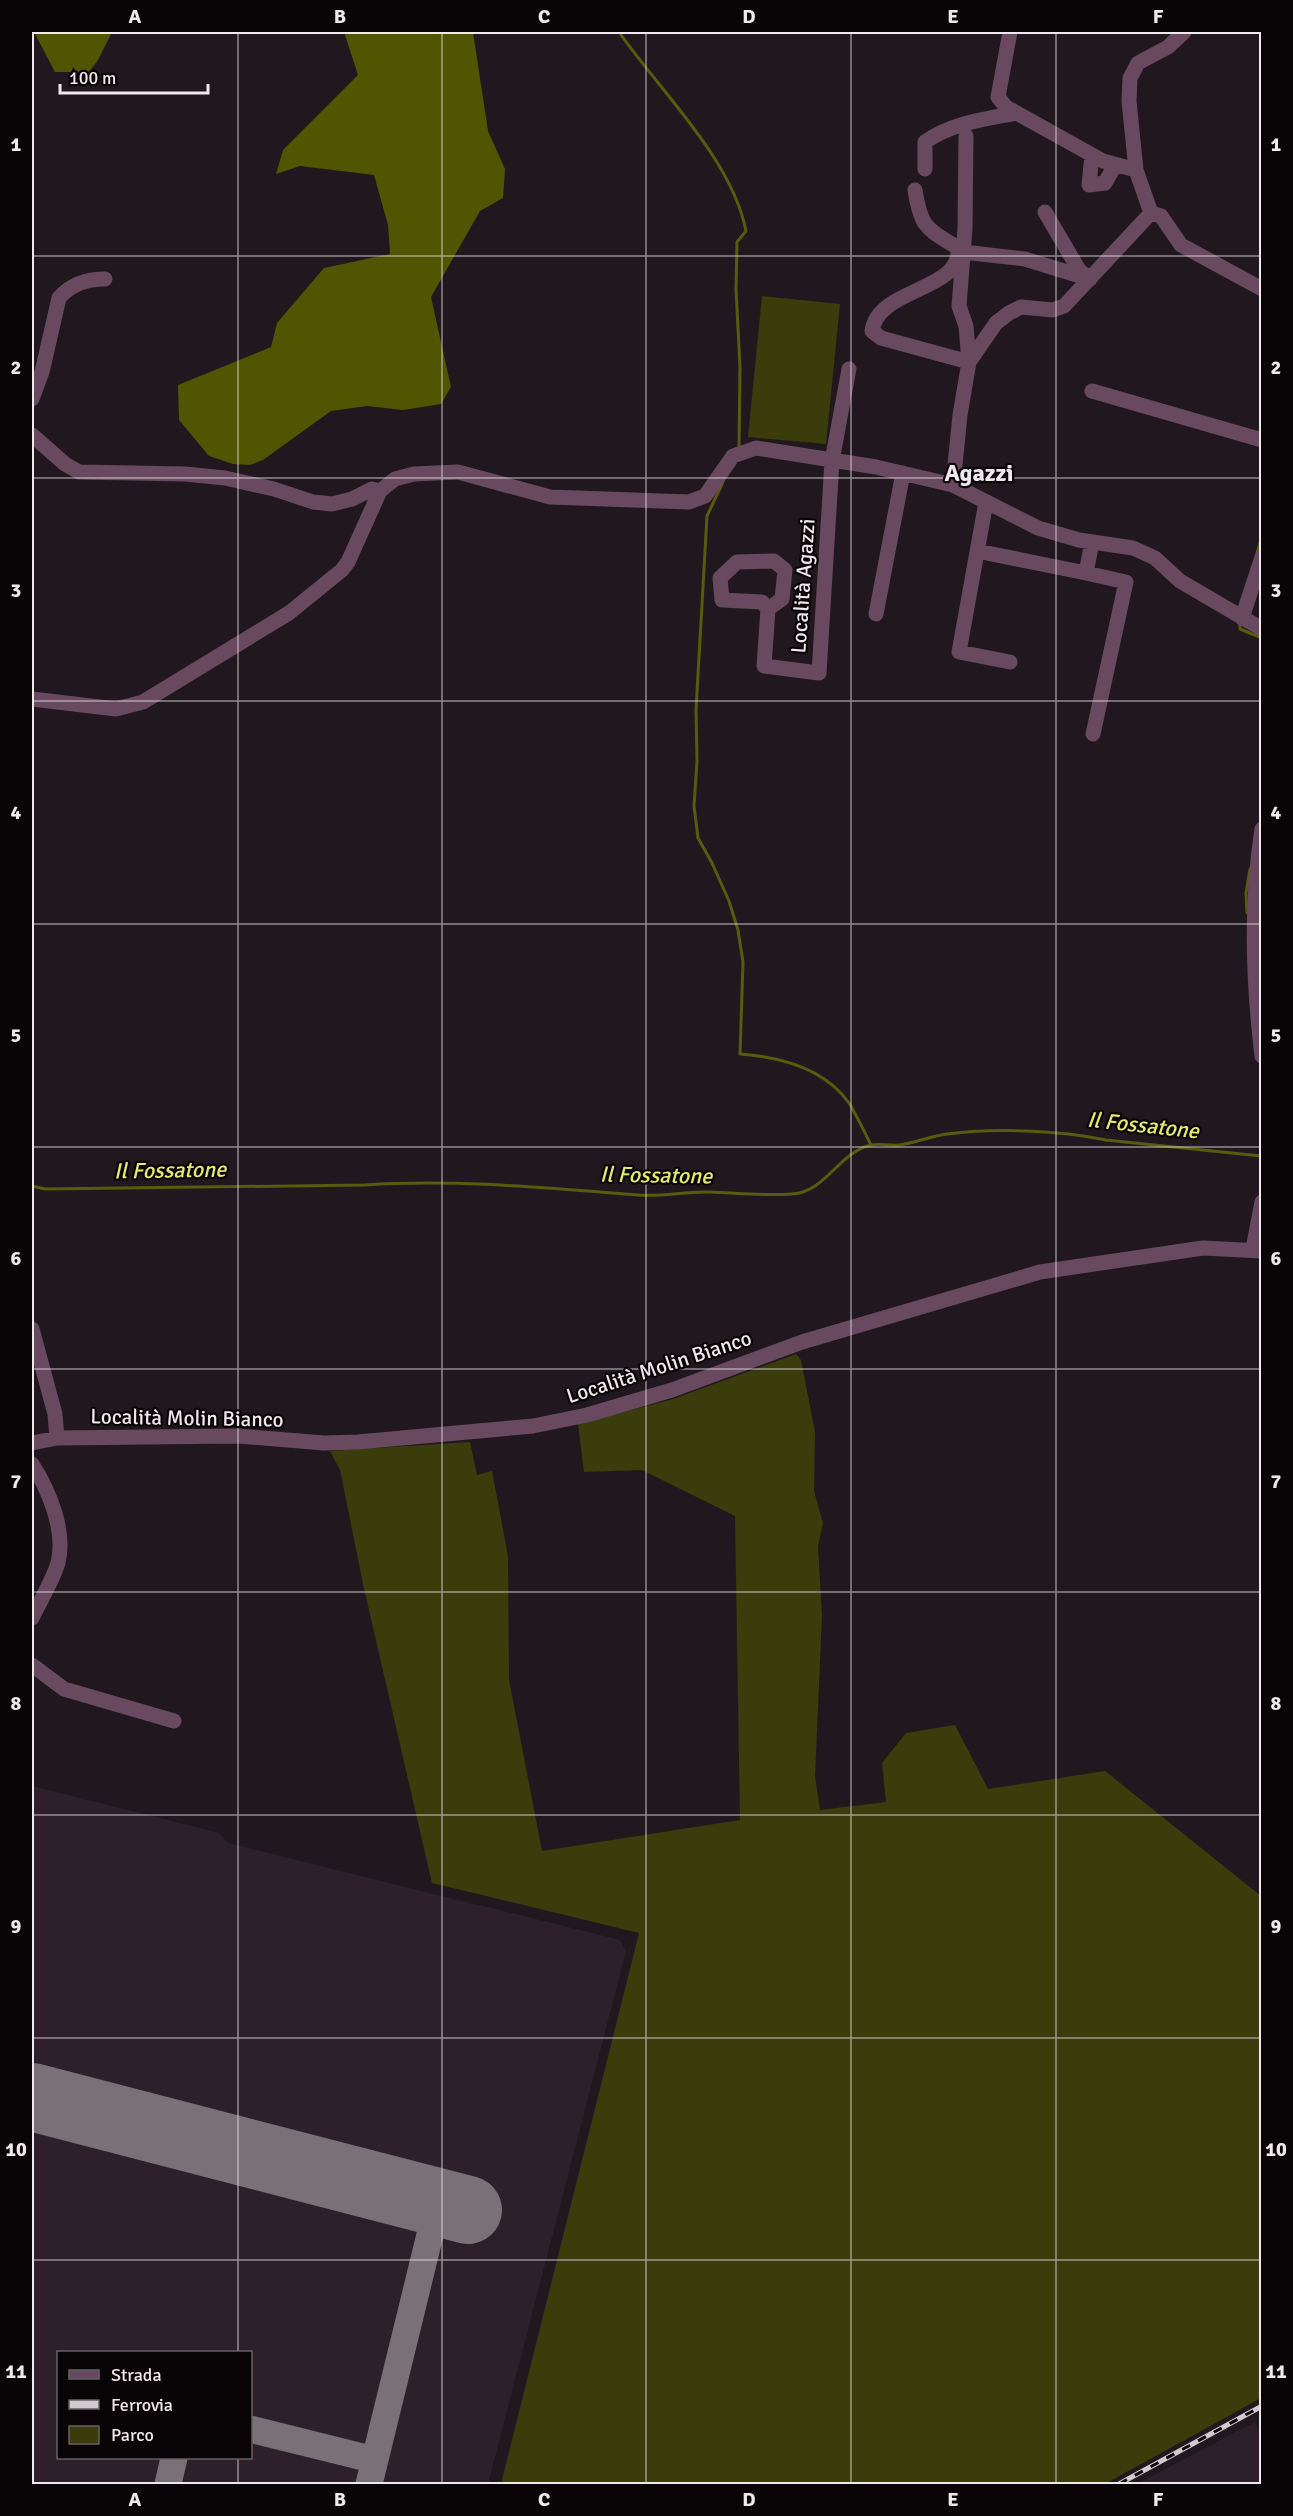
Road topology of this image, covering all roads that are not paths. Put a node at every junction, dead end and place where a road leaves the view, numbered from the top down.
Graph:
1 (1010, 32) edge
2 (1184, 32) edge
3 (1017, 113) junction
4 (966, 136) dead end
5 (1092, 155) junction
6 (1115, 165) junction
7 (925, 169) dead end
8 (1136, 170) junction
9 (915, 190) dead end
10 (1045, 212) dead end
11 (1151, 213) junction
12 (968, 251) junction
13 (1049, 257) dead end
14 (105, 279) dead end
15 (1090, 279) junction
16 (1262, 289) edge
17 (969, 362) junction
18 (849, 369) dead end
19 (1092, 391) dead end
20 (32, 399) edge
21 (32, 435) edge
22 (1262, 440) edge
23 (832, 461) junction
24 (903, 473) junction
25 (953, 485) junction
26 (380, 491) junction
27 (986, 502) junction
28 (1092, 542) junction
29 (977, 551) junction
30 (1262, 557) edge
31 (1086, 573) junction
32 (768, 609) junction
33 (876, 614) dead end
34 (1242, 618) junction
35 (1262, 629) edge
36 (1010, 662) dead end
37 (32, 699) edge
38 (1093, 734) dead end
39 (1262, 829) edge
40 (1262, 1056) edge
41 (1262, 1202) edge
42 (1257, 1250) edge
43 (32, 1329) edge
44 (57, 1438) junction
45 (32, 1443) edge
46 (32, 1464) edge
47 (32, 1618) edge
48 (32, 1665) edge
49 (174, 1721) dead end

1 - 3 street
2 - 8 street
3 - 5 street
3 - 7 street
4 - 12 street
5 - 6 street
5 - 6 street
6 - 8 street
8 - 11 street
9 - 17 street
10 - 15 street
11 - 15 street
11 - 16 street
12 - 13 street
12 - 15 street
12 - 17 street
14 - 20 street
15 - 17 street
17 - 25 street
18 - 23 street
19 - 22 street
21 - 26 street
23 - 24 street
23 - 26 street
23 - 32 street, Località Agazzi
24 - 25 street
24 - 33 street
25 - 27 street
26 - 37 street
27 - 28 street
27 - 29 street
28 - 31 street
28 - 34 street
29 - 31 street
29 - 36 street
30 - 34 street
31 - 38 street
32 - 32 street
34 - 35 street
39 - 40 street
41 - 42 street
42 - 44 street, Località Molin Bianco
43 - 44 street
44 - 45 street, Località Molin Bianco
46 - 47 street
48 - 49 street

